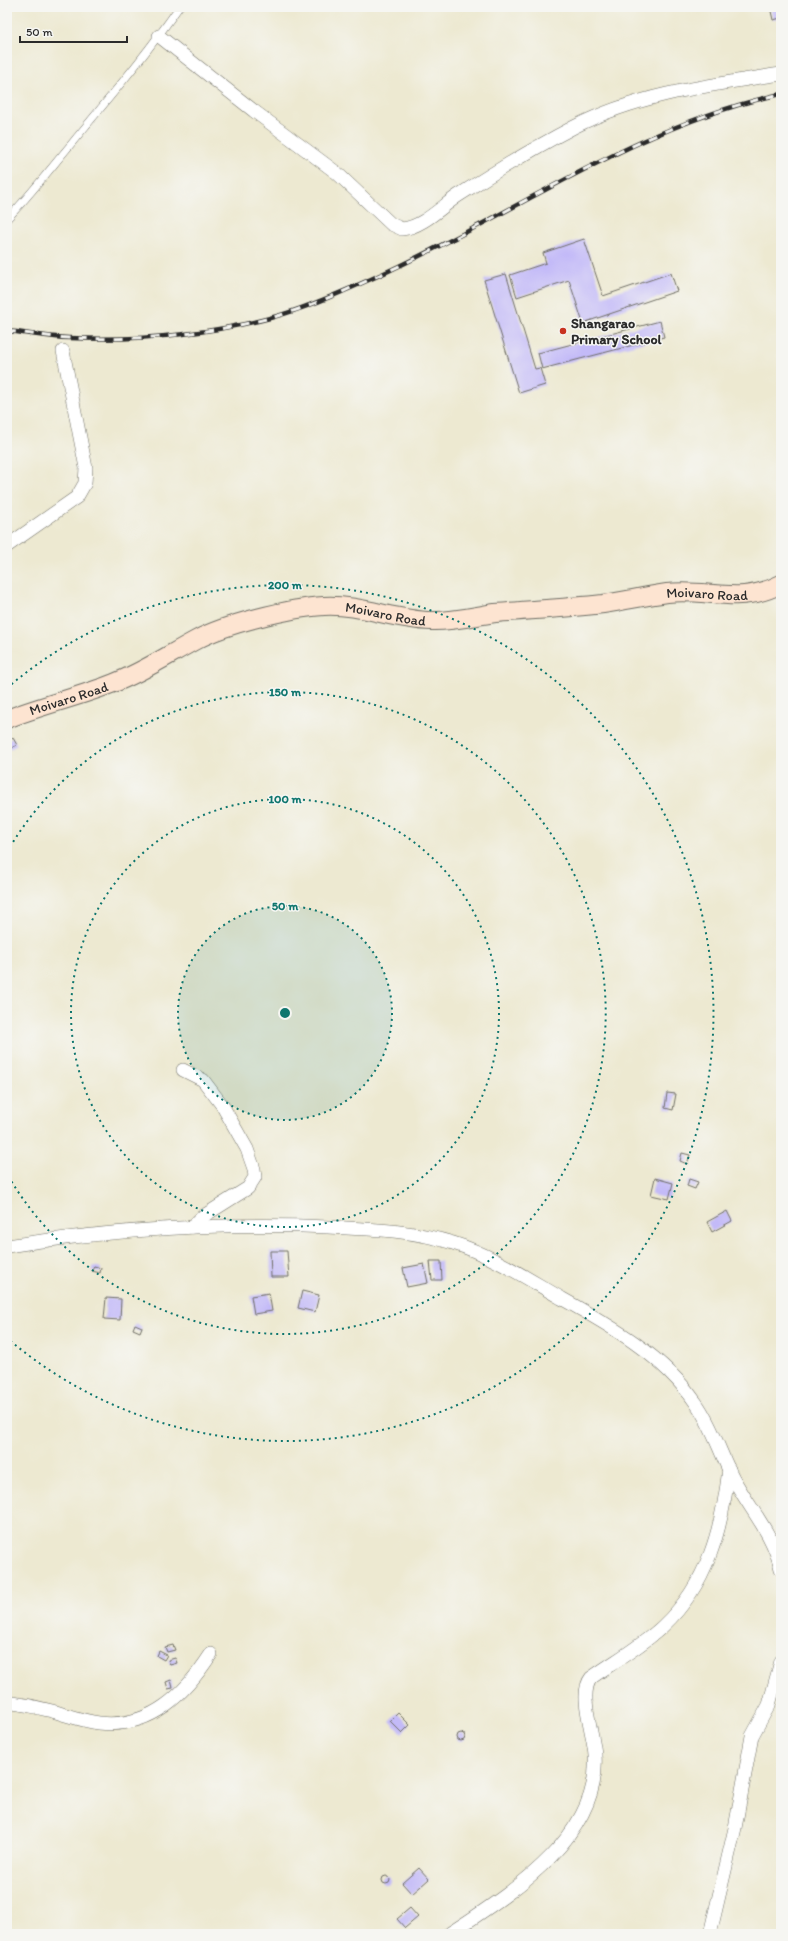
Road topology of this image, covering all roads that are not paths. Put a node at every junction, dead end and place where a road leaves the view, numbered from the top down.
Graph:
1 (179, 7) edge
2 (159, 36) junction
3 (781, 74) edge
4 (7, 219) edge
5 (63, 351) dead end
6 (7, 546) edge
7 (780, 586) edge
8 (7, 719) edge
9 (183, 1070) dead end
10 (192, 1227) junction
11 (7, 1246) edge
12 (729, 1469) junction
13 (781, 1568) edge
14 (211, 1654) dead end
15 (781, 1661) edge
16 (7, 1702) edge
17 (449, 1934) edge
18 (710, 1934) edge

1 - 2 lane
2 - 3 street
2 - 4 lane
5 - 6 street
7 - 8 street, Moivaro Road
9 - 10 street
10 - 11 street
10 - 12 street
12 - 13 street
12 - 17 street
14 - 16 street
15 - 18 street

